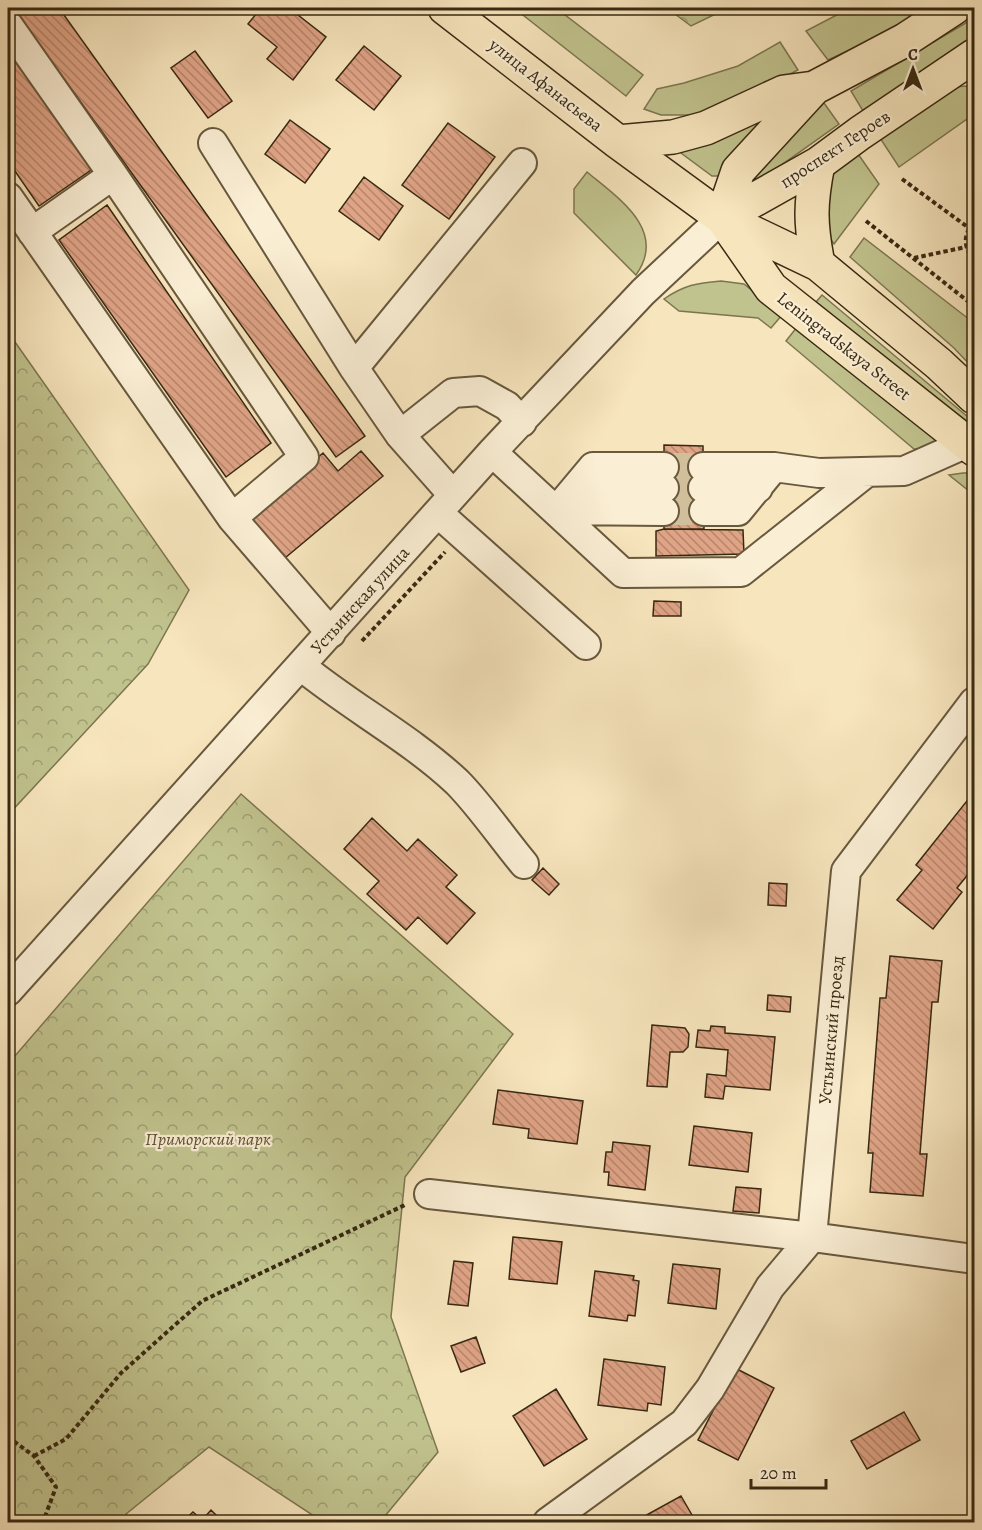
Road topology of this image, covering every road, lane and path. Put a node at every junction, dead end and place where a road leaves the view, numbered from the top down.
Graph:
1 (445, 8) edge
2 (954, 8) edge
3 (8, 25) edge
4 (973, 59) edge
5 (814, 88) junction
6 (618, 141) junction
7 (213, 143) dead end
8 (522, 163) dead end
9 (818, 164) junction
10 (113, 175) junction
11 (902, 179) dead end
12 (8, 197) edge
13 (722, 218) junction
14 (866, 221) dead end
15 (975, 223) edge
16 (969, 228) junction
17 (32, 232) junction
18 (966, 247) junction
19 (913, 258) junction
20 (975, 260) edge
21 (818, 264) junction
22 (975, 292) edge
23 (973, 305) edge
24 (354, 368) junction
25 (975, 397) edge
26 (522, 422) junction
27 (400, 435) junction
28 (971, 446) edge
29 (492, 452) junction
30 (867, 472) junction
31 (766, 477) junction
32 (446, 504) junction
33 (557, 510) junction
34 (232, 518) junction
35 (462, 534) junction
36 (331, 633) junction
37 (361, 642) dead end
38 (585, 645) dead end
39 (301, 666) junction
40 (975, 702) edge
41 (524, 864) dead end
42 (8, 991) edge
43 (429, 1194) joint
44 (812, 1237) junction
45 (975, 1259) edge
46 (8, 1437) edge
47 (34, 1456) junction
48 (43, 1522) edge
49 (548, 1522) edge

1 - 6 main road, улица Афанасьева
2 - 5 main road
3 - 10 street
4 - 9 main road, проспект Героев
5 - 6 main road
5 - 13 main road
6 - 13 main road, улица Афанасьева
7 - 24 street
8 - 24 street
9 - 13 main road, проспект Героев
9 - 21 main road
10 - 17 street
10 - 34 street
11 - 16 path
12 - 17 street
13 - 21 main road
13 - 26 street, Устьинская улица
13 - 28 main road, Leningradskaya Street
14 - 19 path
15 - 16 path
16 - 18 path
17 - 34 street
18 - 19 path
18 - 20 path
19 - 23 path
21 - 25 main road
22 - 23 path
24 - 27 street
26 - 27 street
26 - 29 street, Устьинская улица
27 - 32 street
28 - 30 street
29 - 32 street, Устьинская улица
29 - 33 street
30 - 31 street
30 - 33 street
31 - 31 street
32 - 35 street
32 - 36 street, Устьинская улица
33 - 33 street
34 - 36 street
35 - 37 path
35 - 38 street
36 - 39 street, Устьинская улица
39 - 41 street
39 - 42 street, Устьинская улица
40 - 44 street, Устьинский проезд
43 - 44 street
43 - 47 path
44 - 45 street
44 - 49 street
46 - 47 path
47 - 48 path

